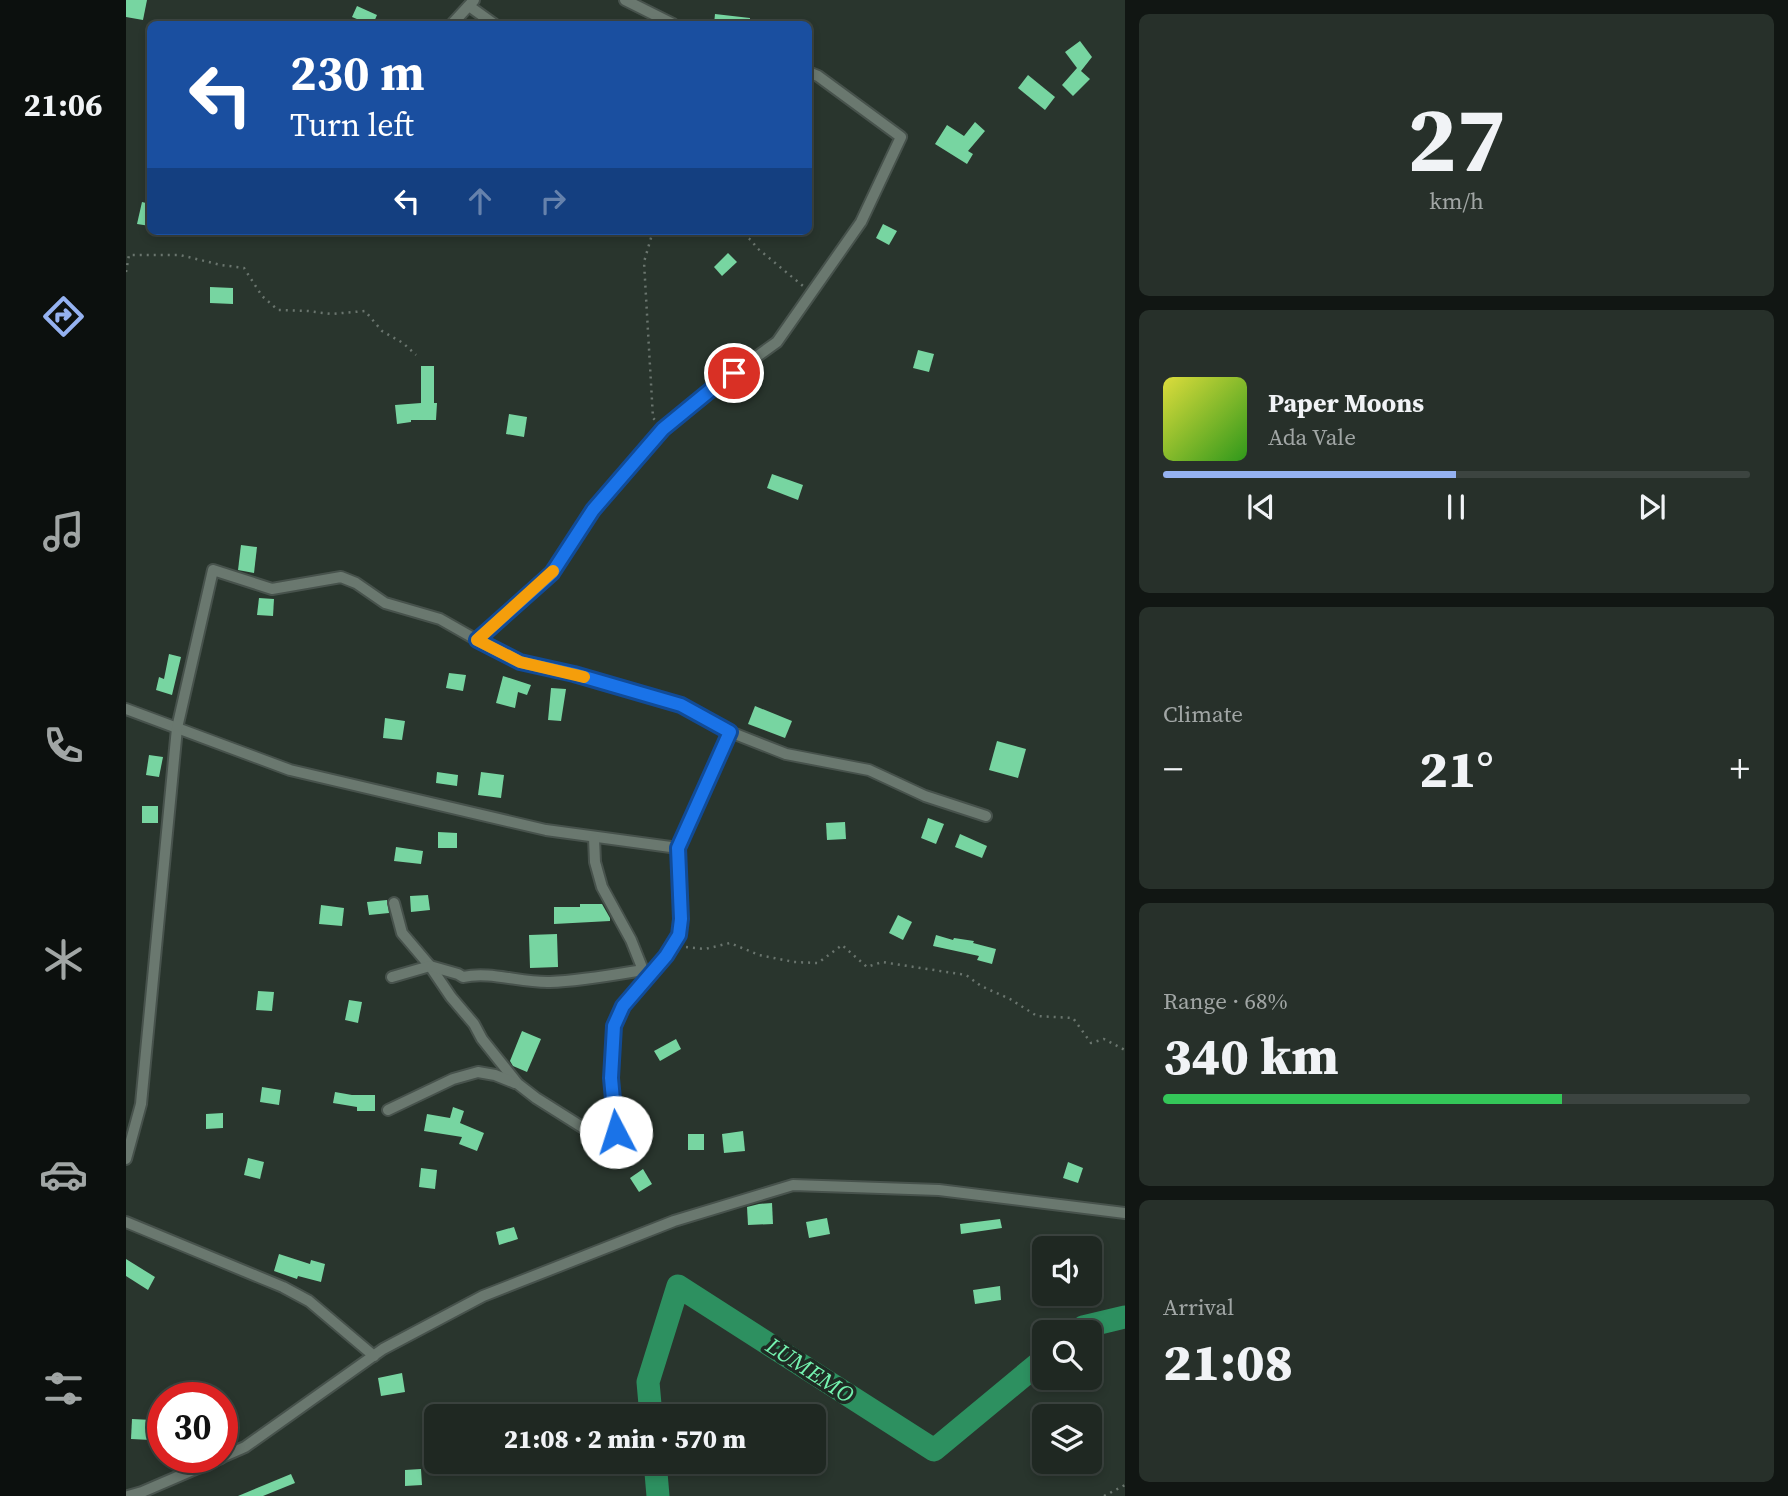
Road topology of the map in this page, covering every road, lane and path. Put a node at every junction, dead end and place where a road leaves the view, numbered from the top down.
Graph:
1 (625, 0) edge
2 (472, 3) edge
3 (456, 21) edge
4 (491, 21) edge
5 (667, 21) edge
6 (812, 74) edge
7 (652, 235) edge
8 (743, 235) edge
9 (126, 272) edge
10 (811, 292) junction
11 (416, 355) dead end
12 (663, 429) junction
13 (477, 640) junction
14 (126, 709) edge
15 (177, 728) junction
16 (730, 732) junction
17 (986, 816) dead end
18 (594, 838) junction
19 (678, 848) junction
20 (394, 903) dead end
21 (672, 946) junction
22 (430, 966) junction
23 (645, 973) junction
24 (392, 977) dead end
25 (1125, 1050) edge
26 (518, 1084) junction
27 (388, 1111) dead end
28 (126, 1159) edge
29 (1125, 1213) edge
30 (126, 1222) edge
31 (374, 1356) junction
32 (238, 1450) edge
33 (185, 1473) edge
34 (1125, 1485) edge
35 (128, 1496) edge
36 (1104, 1496) edge

1 - 5 street
2 - 3 street
2 - 4 street
6 - 10 street
7 - 12 path
8 - 10 path
9 - 11 path
10 - 12 street
12 - 13 street
13 - 15 street
13 - 16 street
14 - 15 street
15 - 18 street
15 - 28 street
16 - 17 street
16 - 19 street
18 - 19 street
18 - 23 street
19 - 21 street
20 - 22 street
21 - 23 street
21 - 25 path
22 - 23 street
22 - 24 street
22 - 26 street
23 - 26 street
26 - 27 street
29 - 31 street
30 - 31 street
31 - 32 street
33 - 35 street
34 - 36 path

